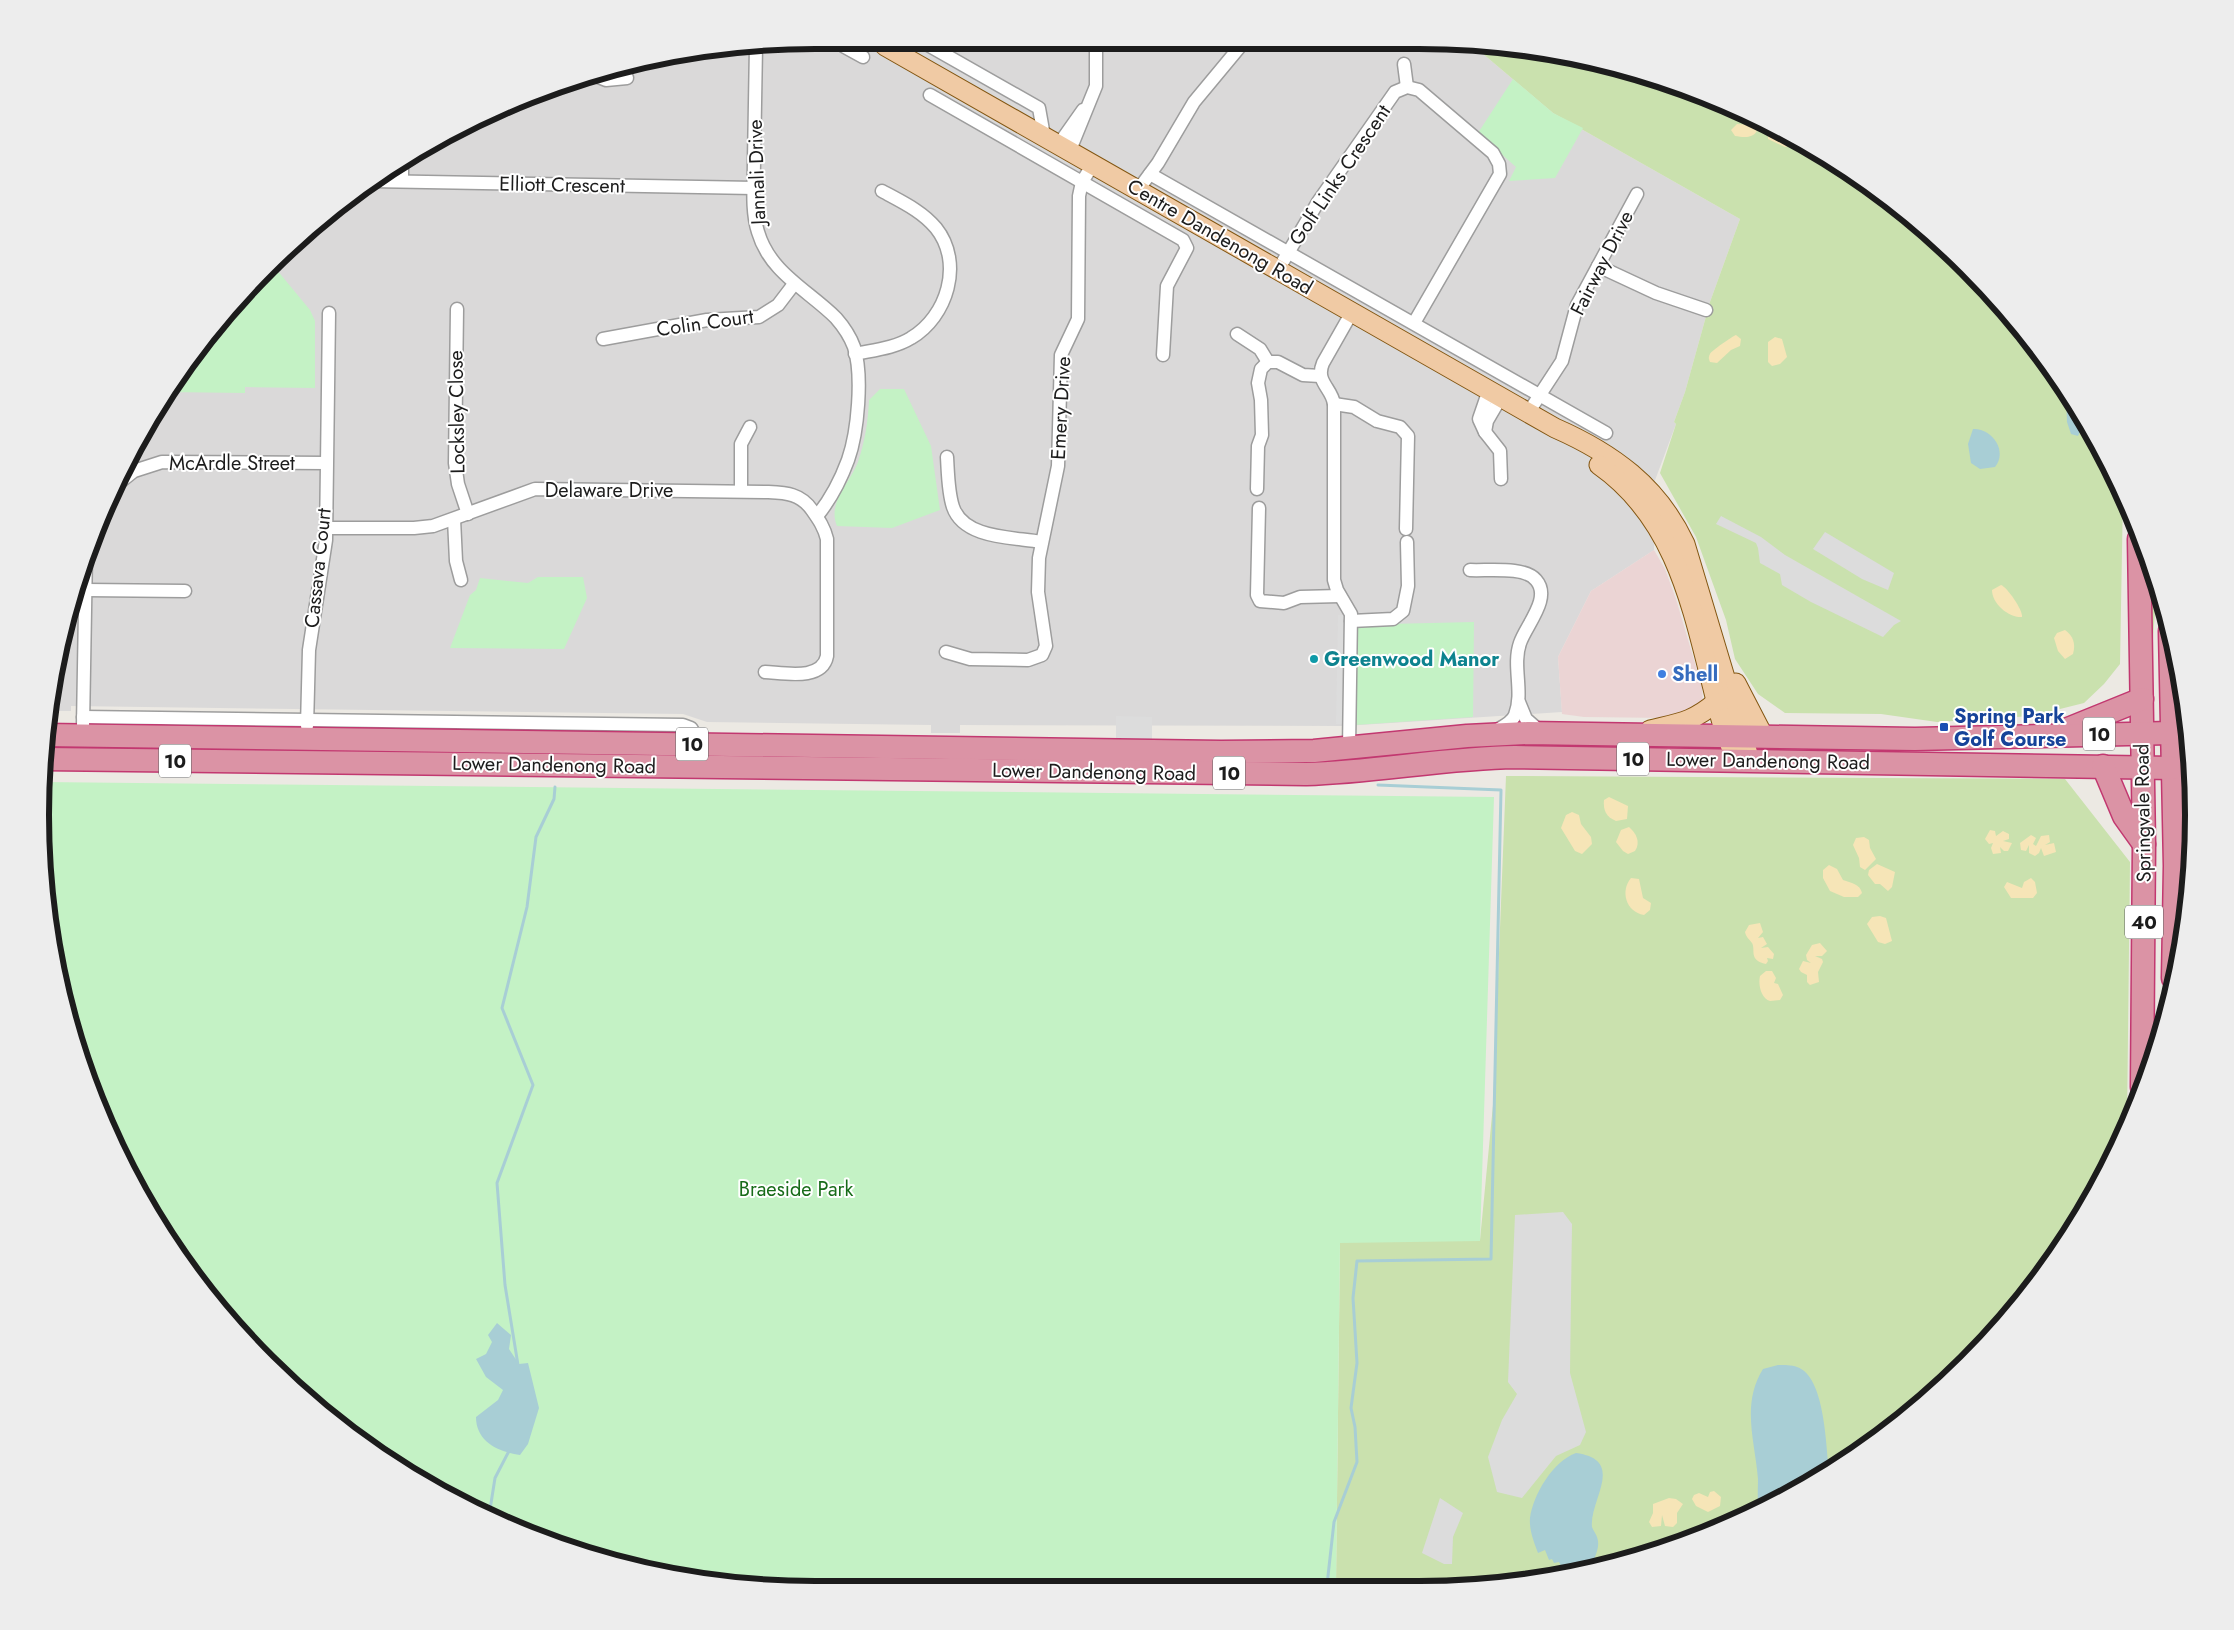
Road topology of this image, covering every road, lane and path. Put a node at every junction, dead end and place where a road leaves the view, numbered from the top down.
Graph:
1 (849, 49) edge
2 (890, 49) edge
3 (935, 49) edge
4 (1096, 49) edge
5 (1238, 49) edge
6 (756, 51) edge
7 (863, 57) dead end
8 (1404, 64) dead end
9 (627, 78) dead end
10 (603, 79) edge
11 (1407, 87) junction
12 (930, 95) dead end
13 (1057, 144) junction
14 (1093, 164) junction
15 (402, 170) edge
16 (1153, 175) junction
17 (385, 181) edge
18 (402, 181) junction
19 (1082, 182) junction
20 (754, 188) junction
21 (882, 191) dead end
22 (1144, 193) junction
23 (1637, 194) dead end
24 (1289, 252) junction
25 (1598, 266) junction
26 (1278, 270) junction
27 (794, 284) junction
28 (456, 309) dead end
29 (1706, 310) dead end
30 (1352, 312) junction
31 (329, 313) dead end
32 (1414, 323) junction
33 (1237, 334) dead end
34 (603, 339) dead end
35 (855, 354) junction
36 (1163, 355) dead end
37 (1268, 362) junction
38 (1320, 376) junction
39 (1495, 394) junction
40 (1540, 396) junction
41 (1334, 404) junction
42 (1528, 413) junction
43 (750, 427) dead end
44 (1555, 428) junction
45 (1606, 433) dead end
46 (947, 458) dead end
47 (326, 463) junction
48 (128, 477) edge
49 (1501, 479) dead end
50 (1257, 489) dead end
51 (741, 491) junction
52 (1259, 508) dead end
53 (814, 512) junction
54 (468, 514) junction
55 (454, 519) junction
56 (326, 528) junction
57 (1406, 529) dead end
58 (1041, 542) junction
59 (1407, 542) dead end
60 (2139, 554) edge
61 (1470, 570) dead end
62 (86, 579) edge
63 (461, 580) dead end
64 (86, 590) junction
65 (185, 591) dead end
66 (1340, 596) junction
67 (1351, 620) junction
68 (946, 652) dead end
69 (765, 672) dead end
70 (2142, 699) junction
71 (2176, 699) edge
72 (1519, 700) junction
73 (1716, 702) junction
74 (83, 726) junction
75 (307, 729) junction
76 (53, 733) edge
77 (2142, 733) junction
78 (2179, 733) edge
79 (1543, 734) junction
80 (1629, 734) junction
81 (2056, 734) junction
82 (1489, 735) junction
83 (1745, 737) junction
84 (701, 744) junction
85 (1349, 748) junction
86 (51, 759) edge
87 (1744, 760) junction
88 (307, 762) junction
89 (2104, 766) junction
90 (2143, 767) junction
91 (2182, 768) edge
92 (2182, 804) edge
93 (2144, 844) junction
94 (2174, 944) edge
95 (2142, 1068) edge

1 - 7 street
2 - 13 main road, Centre Dandenong Road
3 - 13 street
4 - 13 street
5 - 16 street
6 - 20 street, Jannali Drive
8 - 11 street, Golf Links Crescent
9 - 10 street
11 - 24 street, Golf Links Crescent
11 - 32 street, Golf Links Crescent
12 - 19 street, Centre Dandenong Road
13 - 14 main road, Centre Dandenong Road
14 - 19 street, Emery Drive
14 - 22 main road, Centre Dandenong Road
15 - 18 street
16 - 22 street
16 - 24 street, Centre Dandenong Road
17 - 18 street, Elliott Crescent
18 - 20 street, Elliott Crescent
19 - 36 street, Centre Dandenong Road
19 - 58 street, Emery Drive
20 - 27 street, Jannali Drive
21 - 35 street
22 - 26 main road, Centre Dandenong Road
23 - 25 street, Fairway Drive
24 - 26 street, Golf Links Crescent
24 - 32 street, Centre Dandenong Road
25 - 29 street
25 - 40 street, Fairway Drive
26 - 30 main road, Centre Dandenong Road
27 - 34 street, Colin Court
27 - 35 street, Jannali Drive
28 - 54 street, Locksley Close
30 - 38 street
30 - 39 main road, Centre Dandenong Road
31 - 47 street, Cassava Court
32 - 40 street, Centre Dandenong Road
33 - 37 street
35 - 53 street, Jannali Drive
37 - 38 street
37 - 50 street
38 - 41 street
39 - 42 main road, Centre Dandenong Road
39 - 49 street
40 - 42 street, Fairway Drive
40 - 45 street, Centre Dandenong Road
41 - 57 street
41 - 66 street
42 - 44 main road, Centre Dandenong Road
43 - 51 street
44 - 73 main road, Centre Dandenong Road
44 - 83 main road, Centre Dandenong Road
46 - 58 street
47 - 48 street, McArdle Street
47 - 56 street, Cassava Court
51 - 53 street, Delaware Drive
51 - 54 street, Delaware Drive
52 - 66 street
53 - 69 street
54 - 55 street, Delaware Drive
55 - 56 street, Delaware Drive
55 - 63 street
56 - 75 street, Cassava Court
58 - 68 street, Emery Drive
59 - 67 street
60 - 70 highway, Springvale Road / 40
61 - 72 street
62 - 64 street
64 - 65 street
64 - 74 street
66 - 67 street
67 - 85 street
70 - 77 highway, Springvale Road / 40
70 - 81 highway
71 - 78 highway, Springvale Road / 40
72 - 79 street
72 - 82 street
73 - 80 main road
73 - 83 main road, Centre Dandenong Road
74 - 75 highway, Lower Dandenong Road / 10
74 - 76 highway, Lower Dandenong Road / 10
75 - 84 highway, Lower Dandenong Road / 10
75 - 84 street, Lower Dandenong Road
75 - 88 street, Cassava Court
77 - 78 highway, 10
77 - 81 highway, Lower Dandenong Road / 10
77 - 90 highway, Springvale Road / 40
78 - 91 highway, Springvale Road / 40
79 - 80 highway, Lower Dandenong Road / 10
79 - 82 highway, Lower Dandenong Road / 10
80 - 83 highway, Lower Dandenong Road / 10
81 - 83 highway, Lower Dandenong Road / 10
82 - 85 highway, Lower Dandenong Road / 10
83 - 87 main road, Centre Dandenong Road
84 - 85 highway, Lower Dandenong Road / 10
86 - 88 highway, Lower Dandenong Road / 10
87 - 88 highway, Lower Dandenong Road / 10
87 - 89 highway, Lower Dandenong Road / 10
89 - 90 highway, Lower Dandenong Road / 10
89 - 93 highway
90 - 91 highway, 10
90 - 93 highway, Springvale Road / 40
91 - 92 highway, Springvale Road / 40
92 - 94 highway, Springvale Road / 40
93 - 95 highway, Springvale Road / 40

